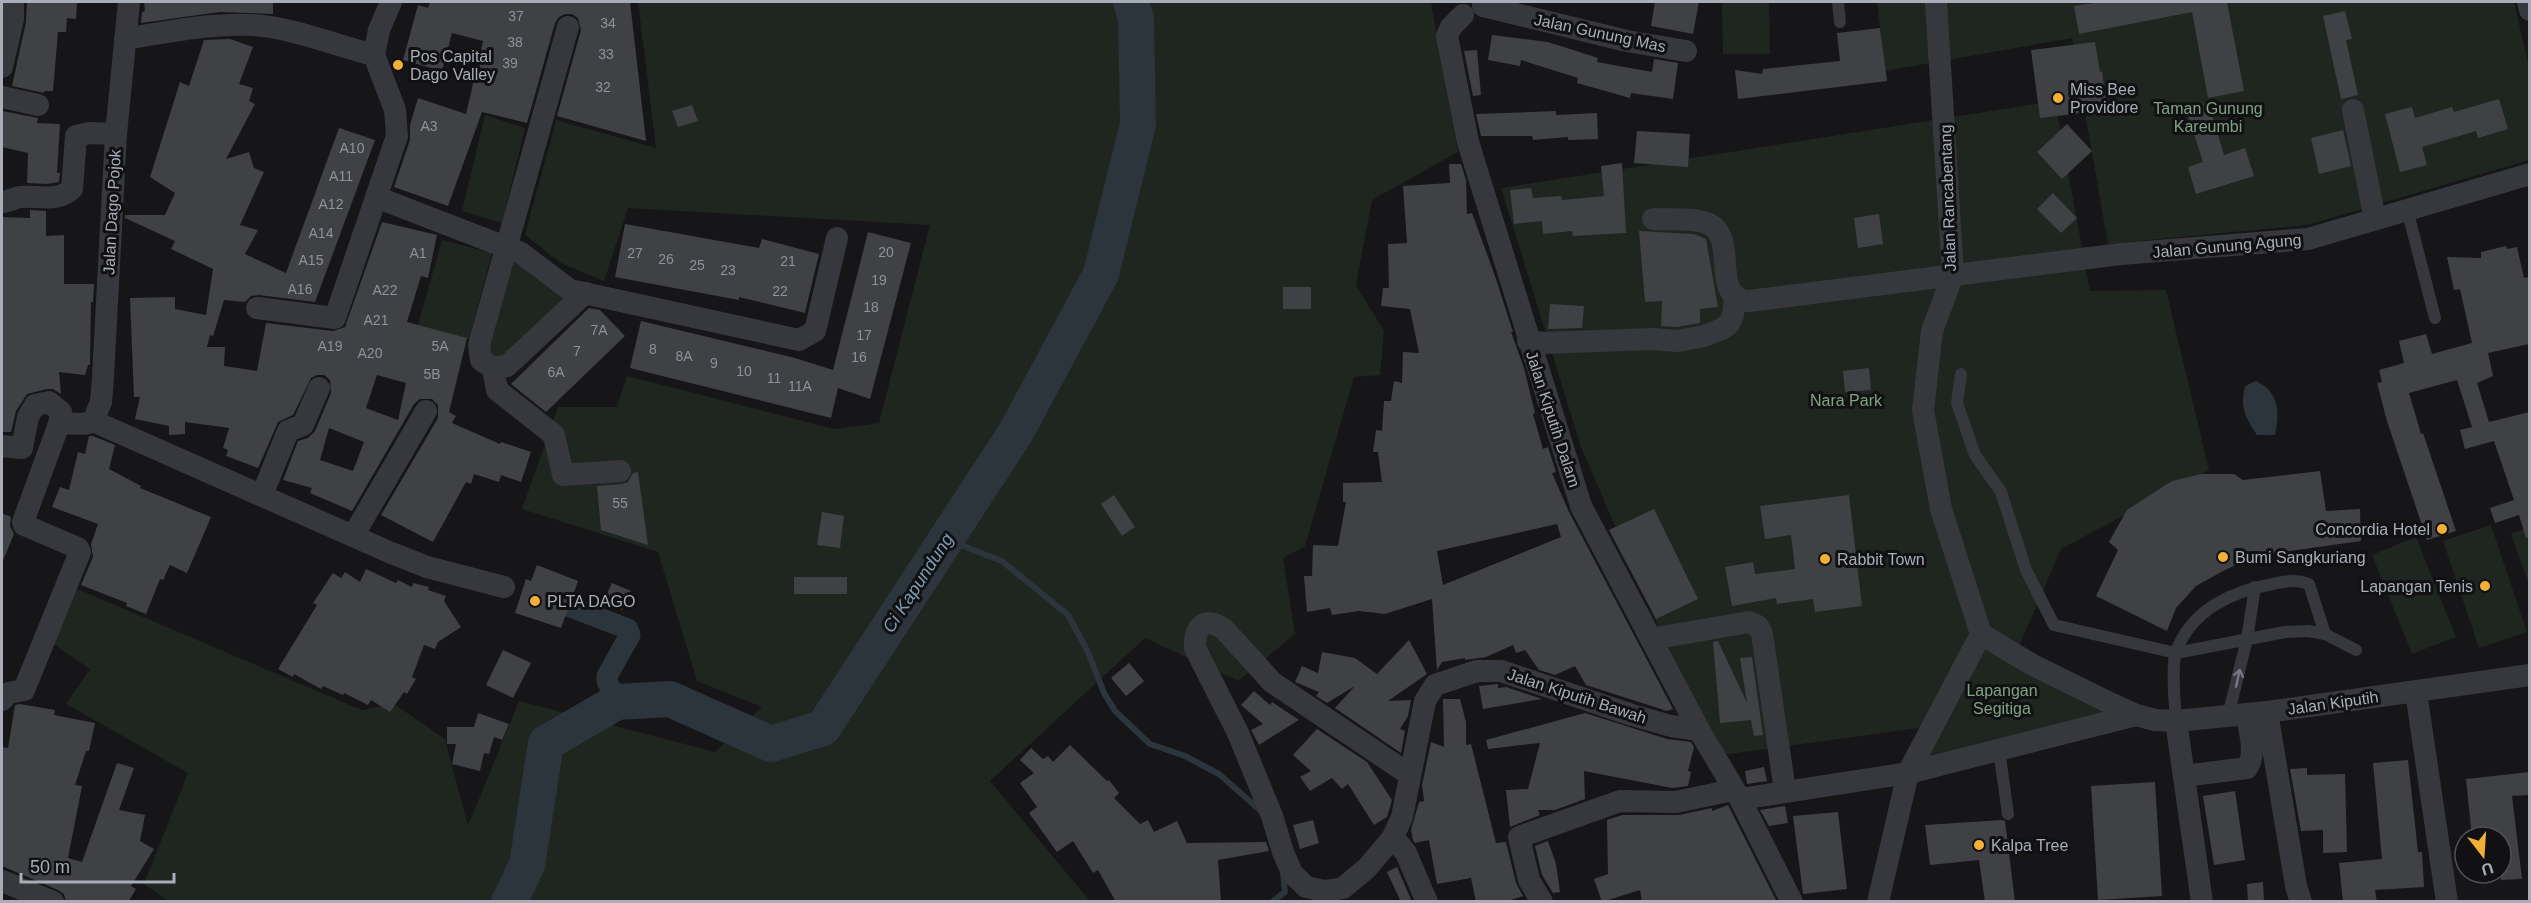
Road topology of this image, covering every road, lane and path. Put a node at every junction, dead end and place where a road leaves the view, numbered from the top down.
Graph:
1 (13, 2) edge
2 (129, 2) edge
3 (391, 2) edge
4 (1483, 2) edge
5 (1838, 2) edge
6 (1936, 2) edge
7 (2528, 2) edge
8 (2529, 10) edge
9 (1463, 15) dead end
10 (1840, 22) dead end
11 (568, 27) dead end
12 (125, 39) junction
13 (1686, 51) dead end
14 (374, 55) junction
15 (2, 67) edge
16 (2, 97) edge
17 (38, 105) dead end
18 (2352, 110) dead end
19 (116, 134) junction
20 (2529, 174) edge
21 (376, 197) junction
22 (2, 202) edge
23 (2407, 209) junction
24 (1653, 219) dead end
25 (2375, 219) junction
26 (837, 238) dead end
27 (506, 246) junction
28 (1953, 275) junction
29 (585, 293) junction
30 (1734, 297) junction
31 (257, 308) dead end
32 (2435, 318) dead end
33 (1528, 341) junction
34 (492, 368) junction
35 (1961, 374) dead end
36 (319, 388) dead end
37 (426, 411) dead end
38 (77, 423) junction
39 (2, 446) edge
40 (620, 471) dead end
41 (262, 495) junction
42 (353, 536) junction
43 (504, 587) dead end
44 (2255, 587) junction
45 (1981, 634) junction
46 (2325, 634) junction
47 (1651, 639) junction
48 (2247, 639) junction
49 (2356, 650) dead end
50 (2176, 653) junction
51 (2529, 675) edge
52 (2416, 692) junction
53 (2, 700) edge
54 (2247, 714) junction
55 (2136, 715) junction
56 (2176, 721) junction
57 (1700, 730) junction
58 (1999, 750) junction
59 (1908, 773) junction
60 (1410, 775) junction
61 (2184, 776) junction
62 (1785, 791) junction
63 (1736, 794) junction
64 (2008, 814) dead end
65 (1393, 837) junction
66 (2, 881) edge
67 (53, 902) edge
68 (1427, 902) edge
69 (1542, 902) edge
70 (1792, 902) edge
71 (1878, 902) edge
72 (2202, 902) edge
73 (2301, 902) edge
74 (2447, 902) edge

1 - 15 street
2 - 12 street, Jalan Dago Pojok
3 - 14 street
4 - 13 street, Jalan Gunung Mas
5 - 10 lane
6 - 28 street, Jalan Rancabentang
7 - 8 street
9 - 33 street, Jalan Kiputih Dalam
11 - 27 street
12 - 14 street
12 - 19 street, Jalan Dago Pojok
14 - 21 street
16 - 17 street
18 - 25 street
19 - 22 street
19 - 38 street, Jalan Dago Pojok
20 - 23 street, Jalan Gunung Agung
21 - 27 street
21 - 31 street
23 - 25 street, Jalan Gunung Agung
23 - 32 lane
24 - 30 street
25 - 28 street, Jalan Gunung Agung
26 - 29 street
27 - 29 street
27 - 34 street
28 - 30 street, Jalan Gunung Agung
28 - 45 street, Jalan Rancabentang
29 - 34 street
30 - 33 street
33 - 47 street, Jalan Kiputih Dalam
34 - 40 street
35 - 50 lane
36 - 41 street
37 - 42 street
38 - 39 street
38 - 41 street
38 - 53 street, Jalan Dago Pojok
41 - 42 street
42 - 43 street
44 - 46 lane
44 - 48 lane
44 - 50 lane
45 - 55 street, Jalan Kiputih
45 - 59 street
46 - 48 lane
46 - 49 lane
47 - 57 street, Jalan Kiputih Dalam
47 - 62 street
48 - 50 lane
54 -> 48 lane
50 - 56 lane
51 - 52 street, Jalan Kiputih
52 - 54 street, Jalan Kiputih
52 - 74 street
54 - 56 street, Jalan Kiputih
54 - 61 street
54 - 73 street
55 - 56 street, Jalan Kiputih
55 - 58 street, Jalan Kiputih
56 - 61 street
57 - 60 street, Jalan Kiputih Bawah
57 - 63 street, Jalan Kiputih Dalam
58 - 59 street, Jalan Kiputih
58 - 64 lane
59 - 62 street
59 - 71 street
60 - 65 street, Jalan Kiputih Bawah
60 - 65 street, Jalan Kiputih Bawah
61 - 72 street
62 - 63 street
63 - 69 street
63 - 70 street, Jalan Kiputih Dalam
65 - 68 street
66 - 67 street

